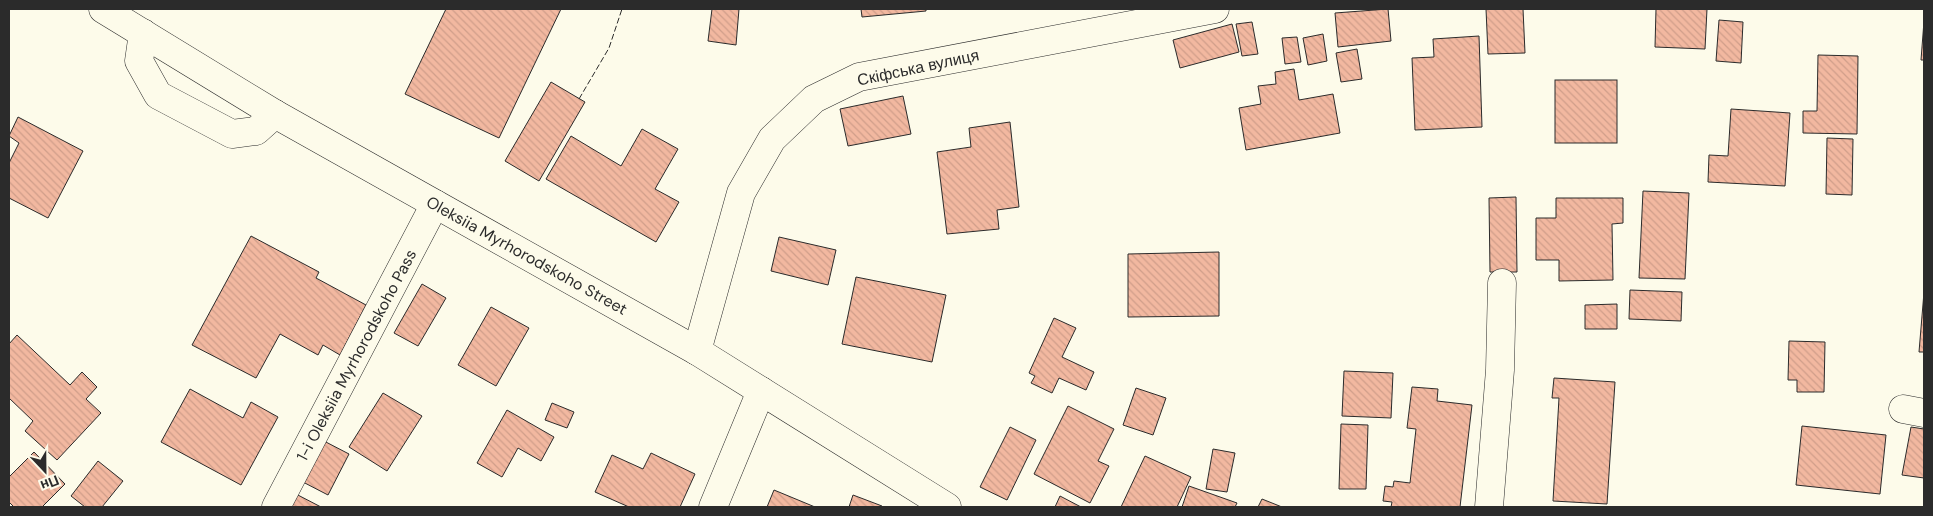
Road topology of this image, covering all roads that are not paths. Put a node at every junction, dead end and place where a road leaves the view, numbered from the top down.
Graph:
1 (103, 9) edge
2 (1216, 9) edge
3 (143, 34) junction
4 (276, 114) junction
5 (435, 204) junction
6 (1502, 283) dead end
7 (697, 351) junction
8 (761, 391) junction
9 (276, 507) edge
10 (713, 507) edge
11 (947, 507) edge
12 (1489, 507) edge

1 - 3 street, Oleksiia Myrhorodskoho Street
2 - 7 street, Скіфська вулиця
3 - 4 street, Oleksiia Myrhorodskoho Street
3 - 4 street
4 - 5 street, Oleksiia Myrhorodskoho Street
5 - 7 street, Oleksiia Myrhorodskoho Street
5 - 9 street, 1-i Oleksiia Myrhorodskoho Pass
6 - 12 street
7 - 8 street, Oleksiia Myrhorodskoho Street
8 - 10 street
8 - 11 street, Oleksiia Myrhorodskoho Street

